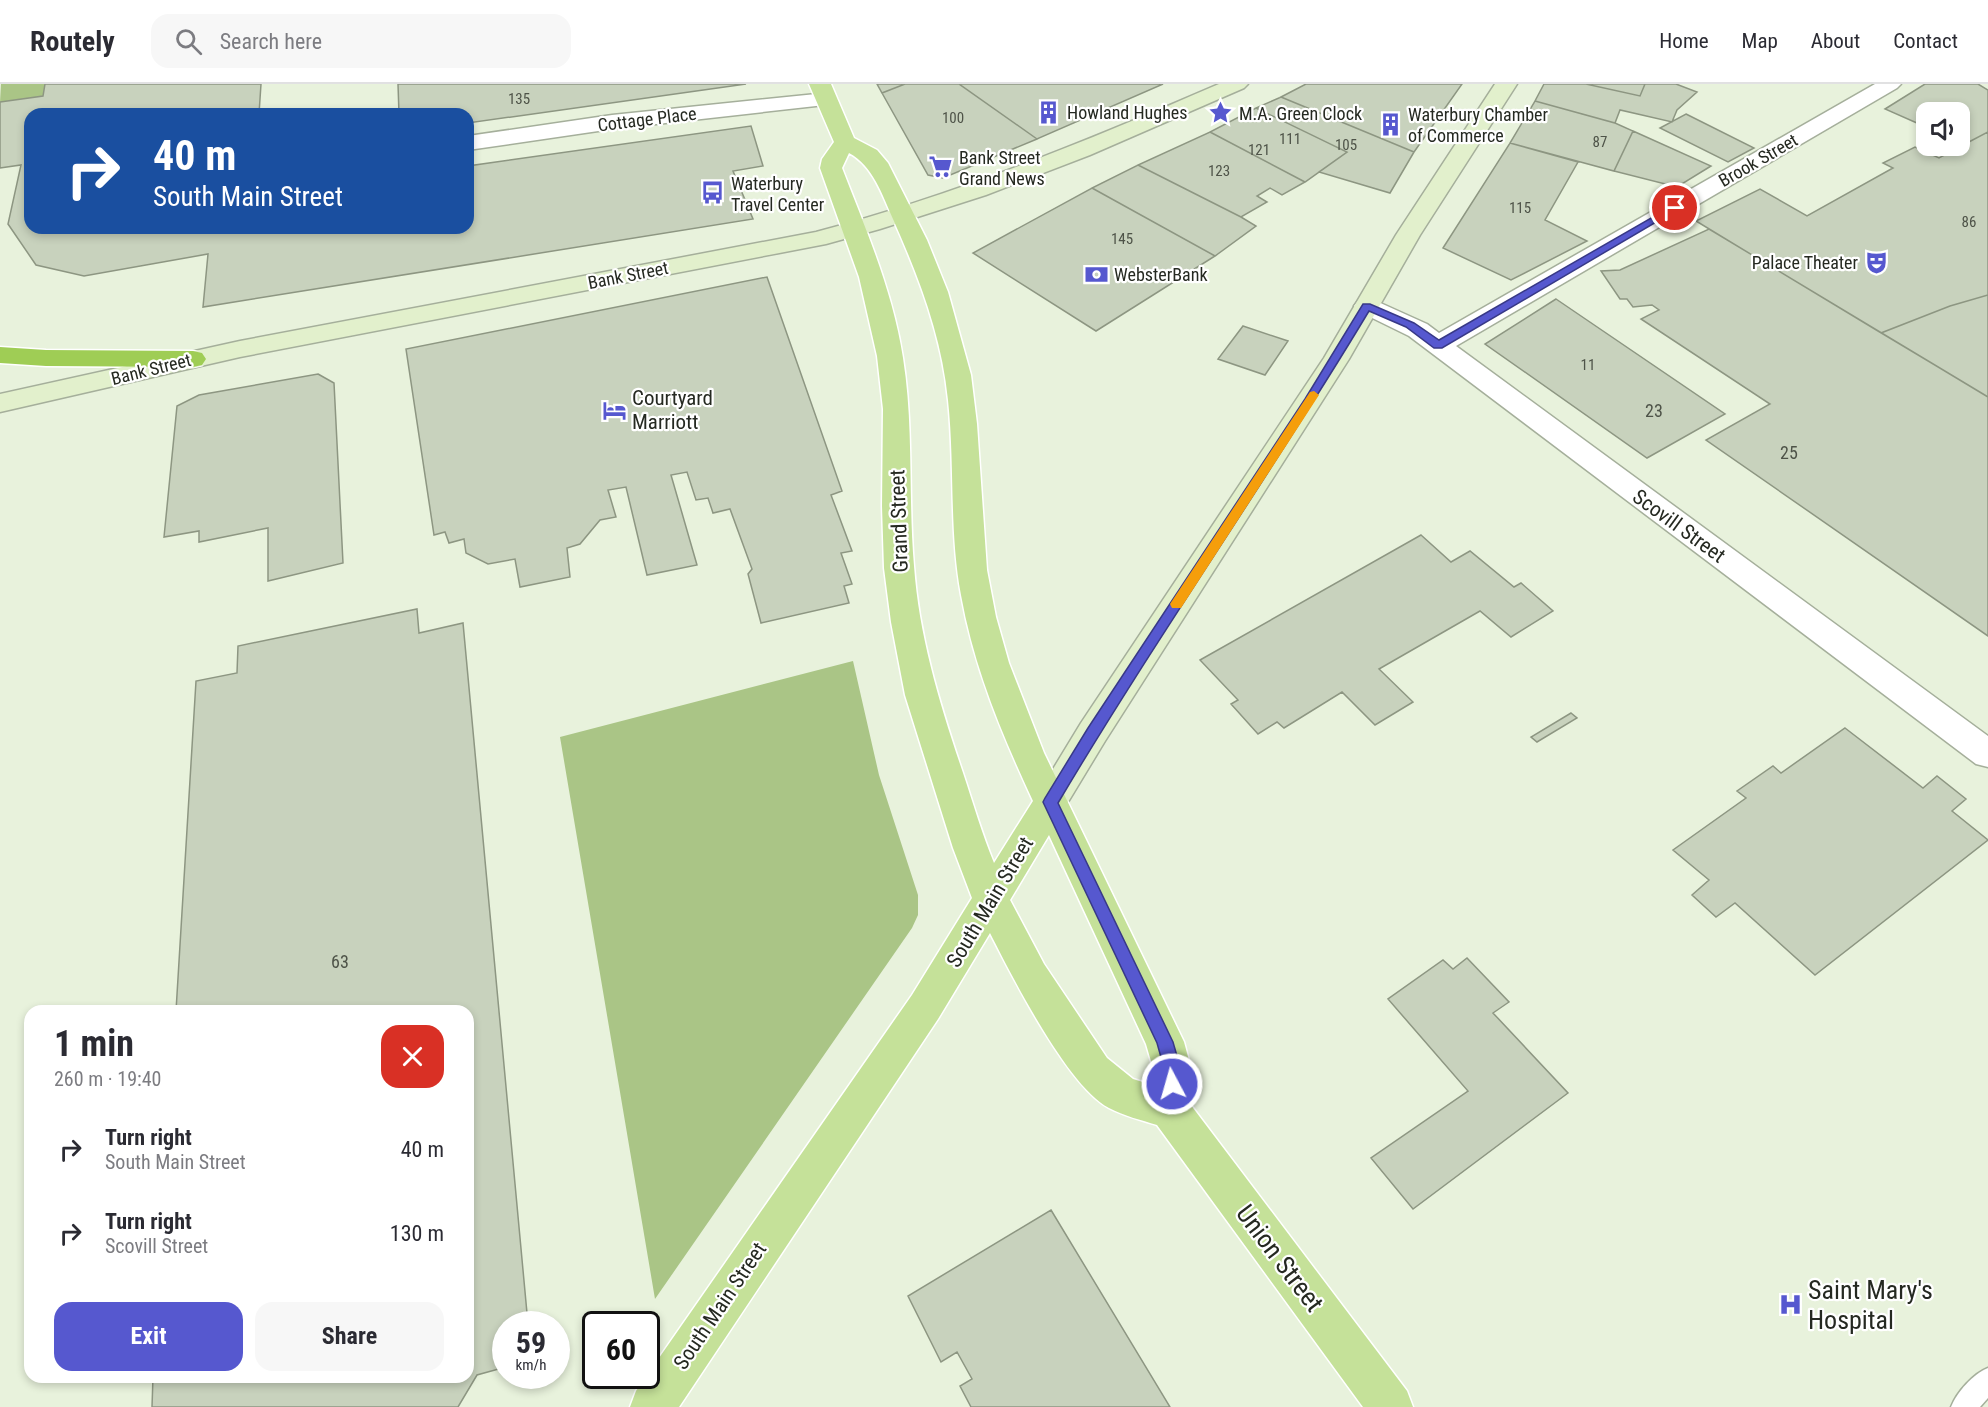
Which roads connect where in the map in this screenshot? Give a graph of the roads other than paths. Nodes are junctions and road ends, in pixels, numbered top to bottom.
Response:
1 (1237, 84) edge
2 (1506, 84) edge
3 (1890, 84) edge
4 (823, 92) edge
5 (474, 142) edge
6 (844, 142) junction
7 (904, 216) junction
8 (854, 230) junction
9 (1366, 306) junction
10 (1438, 345) junction
11 (0, 355) edge
12 (105, 359) junction
13 (193, 359) junction
14 (0, 367) edge
15 (0, 403) edge
16 (1988, 754) edge
17 (1050, 802) junction
18 (991, 900) junction
19 (1170, 1110) junction
20 (1988, 1380) edge
21 (652, 1407) edge
22 (1390, 1407) edge
23 (1963, 1407) edge

1 - 7 main road, Bank Street
2 - 9 main road, South Main Street
3 - 10 street, Brook Street
4 - 5 street, Cottage Place
4 - 6 main road
6 - 7 main road
6 - 8 main road, Grand Street
7 - 8 main road, Bank Street
7 - 17 main road
8 - 13 main road, Bank Street
8 - 18 main road, Grand Street
9 - 10 street, Scovill Street
9 - 17 main road, South Main Street
10 - 16 street, Scovill Street
11 - 12 highway
12 - 13 highway
12 - 14 highway
13 - 15 main road, Bank Street
17 - 18 main road, South Main Street
17 - 19 main road
18 - 19 main road
18 - 21 main road, South Main Street
19 - 22 main road, Union Street
20 - 23 lane

